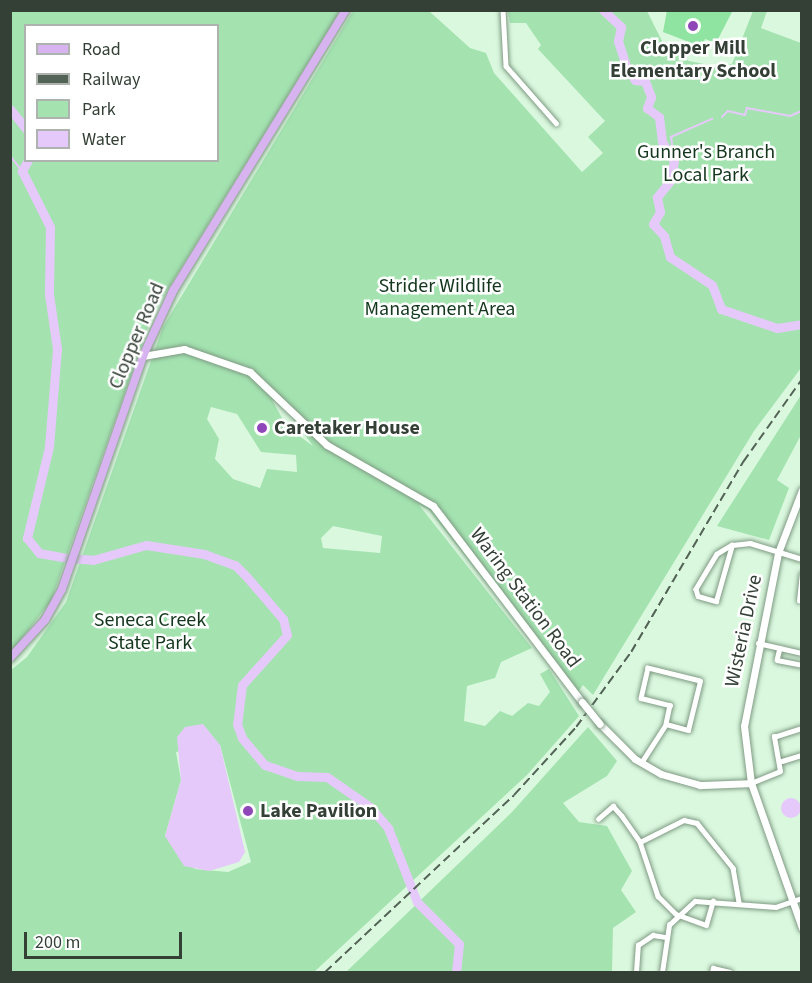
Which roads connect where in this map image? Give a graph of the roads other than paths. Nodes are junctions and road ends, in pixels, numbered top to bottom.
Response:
1 (346, 10) edge
2 (503, 10) edge
3 (556, 123) dead end
4 (143, 356) junction
5 (801, 490) edge
6 (732, 544) junction
7 (778, 553) junction
8 (801, 559) edge
9 (801, 574) edge
10 (799, 601) dead end
11 (758, 643) junction
12 (780, 648) junction
13 (801, 653) edge
14 (10, 658) edge
15 (801, 665) edge
16 (666, 724) junction
17 (801, 728) edge
18 (801, 755) edge
19 (782, 761) junction
20 (641, 763) junction
21 (751, 783) junction
22 (598, 819) dead end
23 (640, 842) junction
24 (801, 898) edge
25 (713, 901) junction
26 (739, 902) junction
27 (792, 902) junction
28 (676, 914) junction
29 (801, 928) edge
30 (666, 937) junction
31 (636, 972) edge
32 (660, 972) edge
33 (712, 972) edge
34 (730, 972) edge

1 - 4 main road, Clopper Road
2 - 3 street
4 - 14 main road, Clopper Road
4 - 20 street, Waring Station Road, bridge
5 - 7 street, Wisteria Drive
6 - 6 street
6 - 7 street
7 - 8 street
7 - 11 street, Wisteria Drive
9 - 10 street
11 - 12 street
11 - 21 street, Wisteria Drive
12 - 13 street
12 - 15 street
16 - 16 street
16 - 20 street
17 - 19 street
18 - 19 street
19 - 21 street
20 - 21 street, Waring Station Road
21 - 27 street
22 - 23 street
23 - 26 street
23 - 28 street
24 - 27 street
25 - 26 street
25 - 28 street
25 - 28 street
26 - 27 street
27 - 29 street
28 - 30 street
30 - 31 street
30 - 32 street
33 - 34 street

